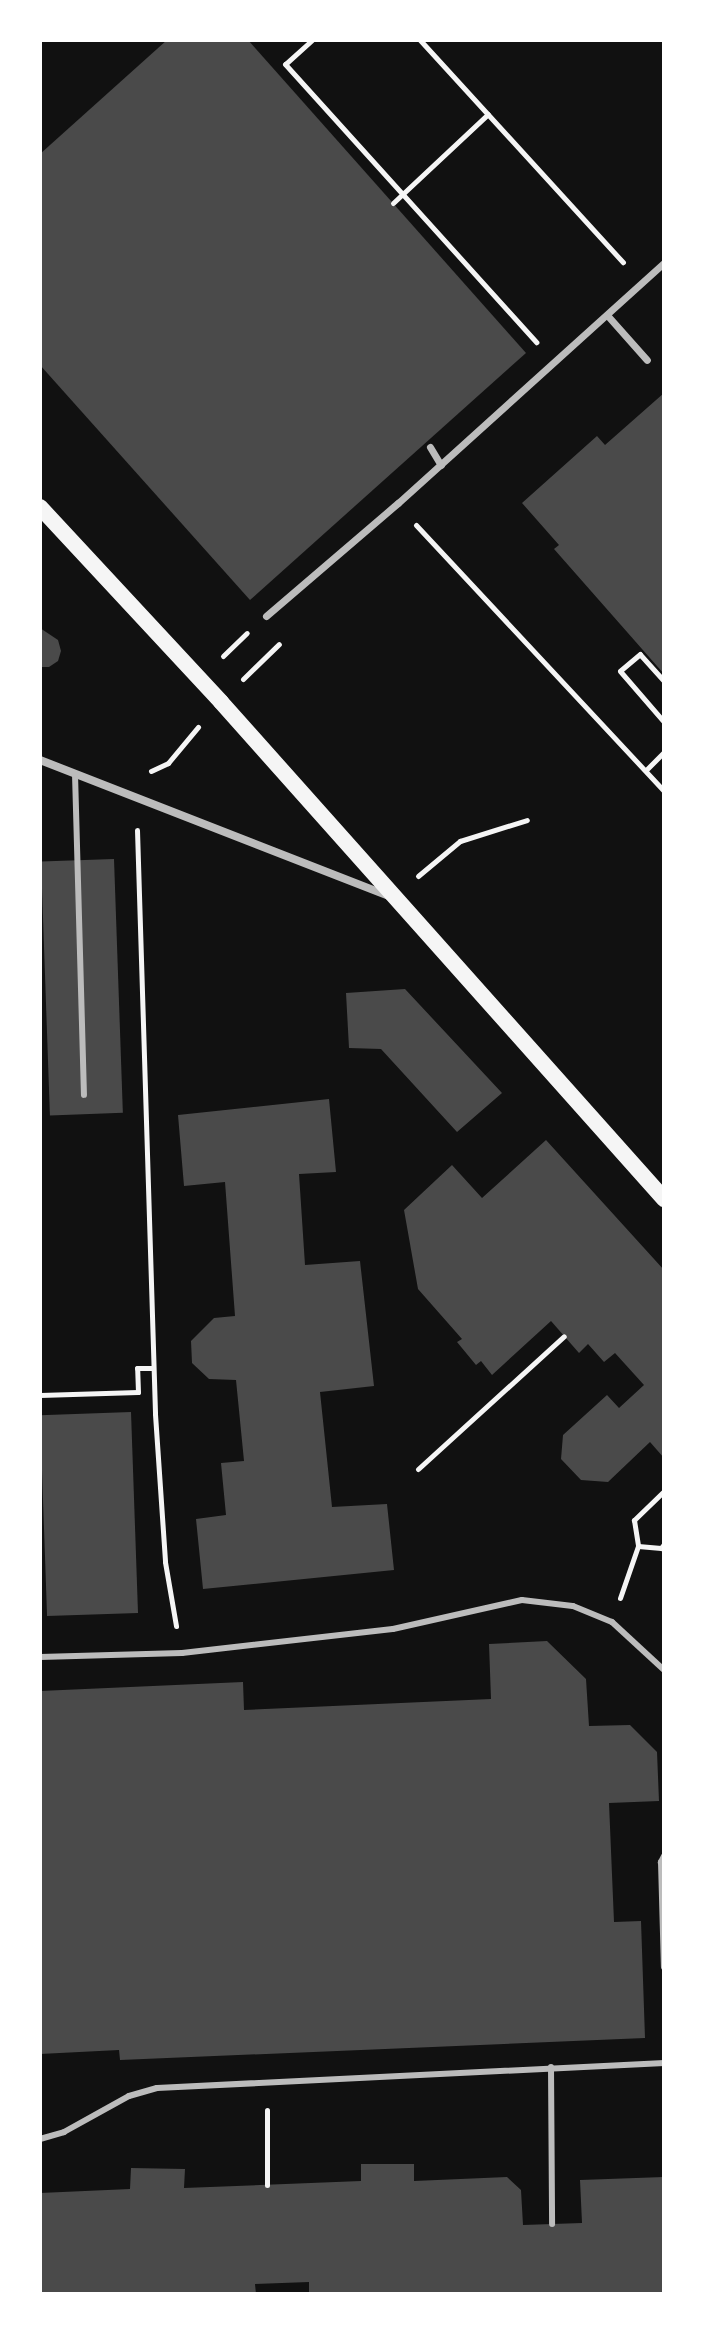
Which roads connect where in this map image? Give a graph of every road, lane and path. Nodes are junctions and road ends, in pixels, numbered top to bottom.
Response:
1 (312, 40) edge
2 (420, 40) edge
3 (488, 114) junction
4 (393, 203) dead end
5 (664, 263) edge
6 (642, 283) junction
7 (607, 315) junction
8 (647, 360) dead end
9 (555, 362) junction
10 (430, 447) dead end
11 (441, 465) junction
12 (40, 507) edge
13 (435, 547) dead end
14 (266, 616) dead end
15 (256, 625) dead end
16 (282, 640) dead end
17 (251, 672) dead end
18 (199, 678) junction
19 (664, 681) edge
20 (664, 722) edge
21 (664, 752) edge
22 (40, 760) edge
23 (646, 770) junction
24 (75, 774) junction
25 (664, 791) edge
26 (135, 797) junction
27 (527, 820) dead end
28 (393, 898) junction
29 (84, 1095) dead end
30 (664, 1199) edge
31 (564, 1336) dead end
32 (153, 1368) junction
33 (40, 1395) edge
34 (418, 1469) dead end
35 (664, 1491) edge
36 (664, 1544) edge
37 (638, 1546) junction
38 (612, 1622) junction
39 (182, 1653) junction
40 (40, 1657) edge
41 (664, 1670) edge
42 (664, 1856) edge
43 (664, 1967) edge
44 (664, 2063) edge
45 (551, 2067) junction
46 (267, 2082) junction
47 (40, 2139) edge
48 (267, 2185) dead end
49 (552, 2224) dead end

1 - 9 path
2 - 3 path
3 - 4 path
3 - 6 path
5 - 6 street
6 - 7 street
7 - 8 street
7 - 9 street
9 - 11 street
10 - 11 street
11 - 14 street
12 - 18 main road
13 - 23 path
15 - 18 path
16 - 17 path
18 - 28 main road
19 - 20 path
21 - 23 path
22 - 24 street
23 - 25 path
24 - 26 street
24 - 29 lane
26 - 28 street
26 - 32 path
27 - 28 path
28 - 30 main road
31 - 34 path
32 - 33 path
32 - 39 path
35 - 37 path
36 - 37 path
37 - 38 path
38 - 39 lane
38 - 41 lane
39 - 40 lane
42 - 43 lane
44 - 45 lane
45 - 46 lane
45 - 49 lane
46 - 47 lane
46 - 48 path

